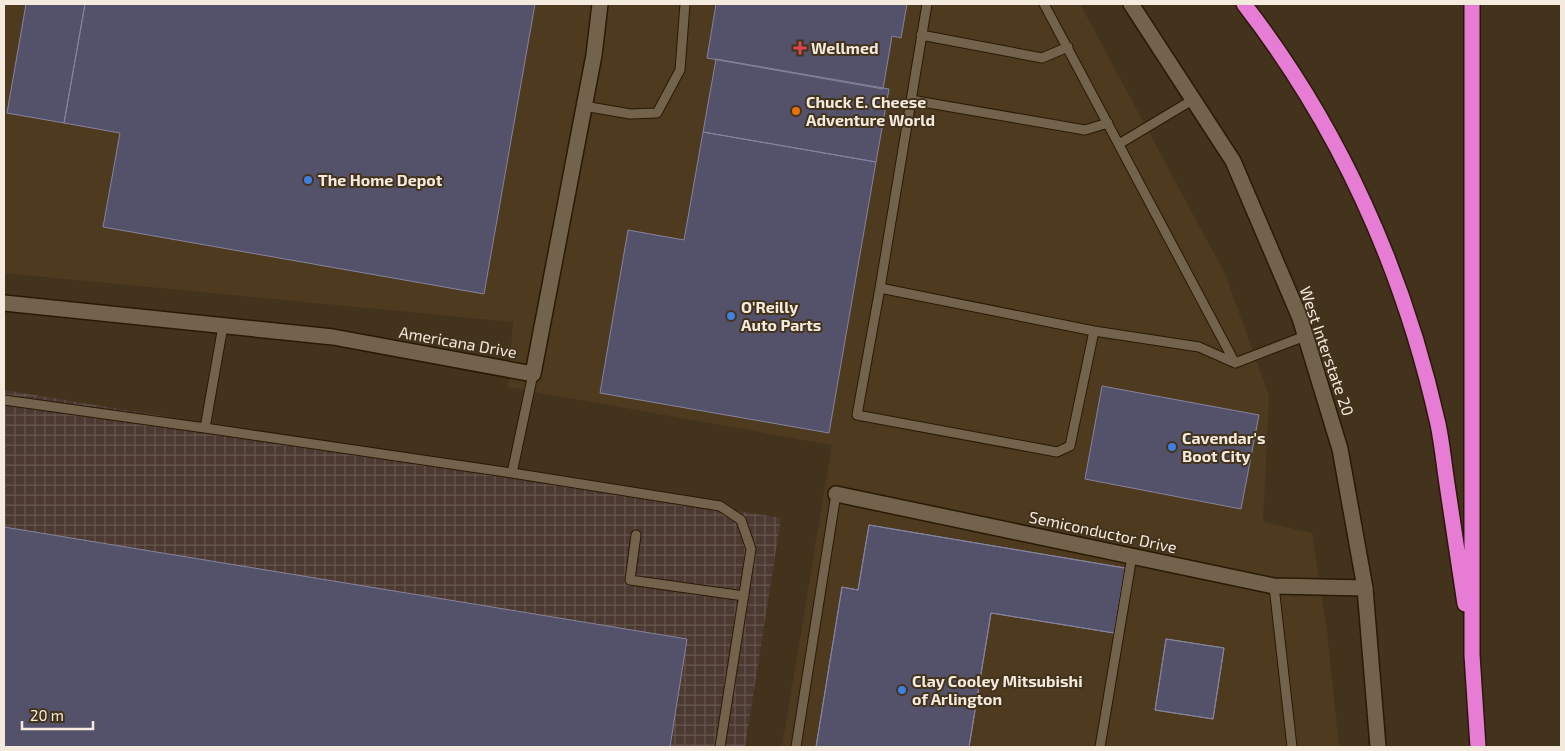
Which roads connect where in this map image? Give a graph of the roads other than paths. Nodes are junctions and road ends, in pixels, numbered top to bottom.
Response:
1 (600, 4) edge
2 (685, 4) edge
3 (927, 4) edge
4 (1044, 4) edge
5 (1131, 4) edge
6 (1244, 4) edge
7 (1472, 4) edge
8 (921, 35) junction
9 (1068, 47) junction
10 (1194, 99) junction
11 (911, 100) junction
12 (584, 106) junction
13 (1108, 123) junction
14 (1119, 144) junction
15 (880, 288) junction
16 (4, 303) edge
17 (223, 326) junction
18 (1094, 330) junction
19 (1305, 336) junction
20 (1235, 363) junction
21 (533, 374) junction
22 (4, 400) edge
23 (205, 428) junction
24 (512, 473) junction
25 (836, 494) joint
26 (636, 536) dead end
27 (1132, 556) junction
28 (1274, 586) junction
29 (1365, 588) junction
30 (744, 596) junction
31 (1472, 655) junction
32 (720, 747) edge
33 (796, 747) edge
34 (1100, 747) edge
35 (1292, 747) edge
36 (1378, 747) edge
37 (1478, 747) edge

1 - 12 street, Americana Drive
2 - 12 lane
3 - 8 lane
4 - 9 lane
5 - 10 street, West Interstate 20
6 - 31 highway
7 - 31 highway
8 - 9 lane
8 - 11 lane
9 - 13 lane
10 - 14 lane
10 - 19 street, West Interstate 20
11 - 13 lane
11 - 15 lane
12 - 21 street, Americana Drive
13 - 14 lane
14 - 20 lane
15 - 18 lane
15 - 18 lane
16 - 17 street, Americana Drive
17 - 21 street, Americana Drive
17 - 23 lane
18 - 20 lane
19 - 20 lane
19 - 29 street, West Interstate 20
21 - 24 lane
22 - 23 lane
23 - 24 lane
24 - 30 lane
25 - 27 street, Semiconductor Drive
25 - 33 lane
26 - 30 lane
27 - 28 street, Semiconductor Drive
27 - 34 lane
28 - 29 street, Semiconductor Drive
28 - 35 lane
29 - 36 street, West Interstate 20
30 - 32 lane
31 - 37 highway

